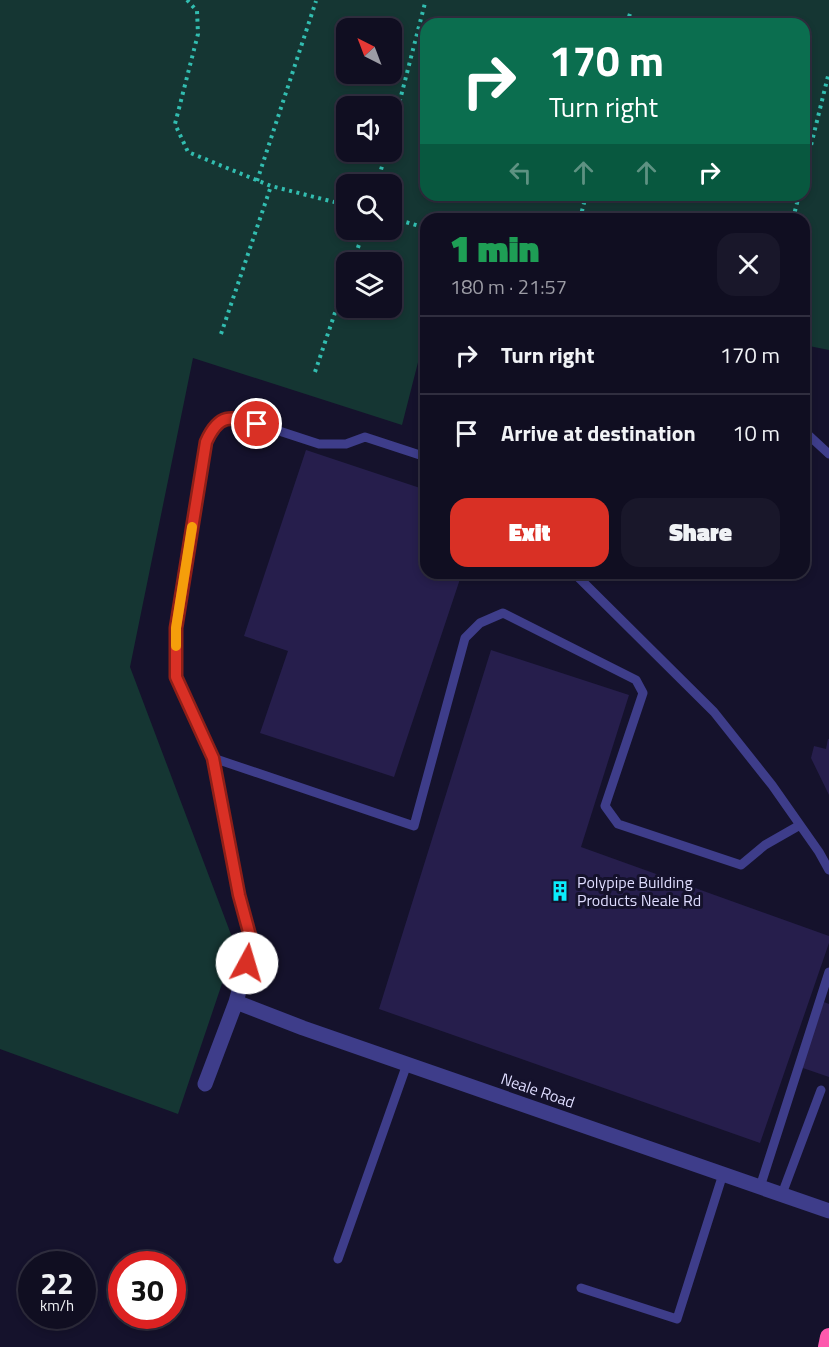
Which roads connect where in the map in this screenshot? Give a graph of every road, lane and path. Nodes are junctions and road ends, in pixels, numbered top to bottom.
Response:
1 (187, 0) edge
2 (316, 1) edge
3 (425, 3) dead end
4 (631, 10) dead end
5 (421, 18) edge
6 (629, 18) edge
7 (420, 22) edge
8 (829, 72) edge
9 (401, 96) edge
10 (810, 150) edge
11 (257, 180) junction
12 (271, 186) junction
13 (336, 202) edge
14 (402, 221) edge
15 (420, 226) edge
16 (336, 310) edge
17 (220, 334) dead end
18 (315, 372) dead end
19 (810, 437) edge
20 (829, 454) edge
21 (420, 455) edge
22 (579, 579) edge
23 (213, 758) junction
24 (800, 825) junction
25 (829, 870) edge
26 (252, 943) joint
27 (829, 972) edge
28 (236, 1002) junction
29 (407, 1064) junction
30 (205, 1084) dead end
31 (821, 1090) dead end
32 (723, 1174) junction
33 (760, 1187) junction
34 (782, 1194) junction
35 (829, 1211) edge
36 (338, 1259) dead end
37 (581, 1288) dead end
38 (829, 1337) edge
39 (826, 1347) edge

1 - 11 path
2 - 11 path
3 - 5 path
4 - 6 path
7 - 9 path
8 - 10 path
11 - 12 path
12 - 13 path
12 - 17 path
14 - 15 path
16 - 18 path
19 - 20 lane
21 - 23 lane
22 - 24 lane
23 - 24 lane
23 - 26 lane
24 - 25 lane
26 - 28 street
27 - 33 lane
28 - 29 street, Neale Road
28 - 30 street
29 - 32 street, Neale Road
29 - 36 lane
31 - 34 lane
32 - 33 street, Neale Road
32 - 37 lane
33 - 34 street, Neale Road
34 - 35 street, Neale Road
38 - 39 highway

